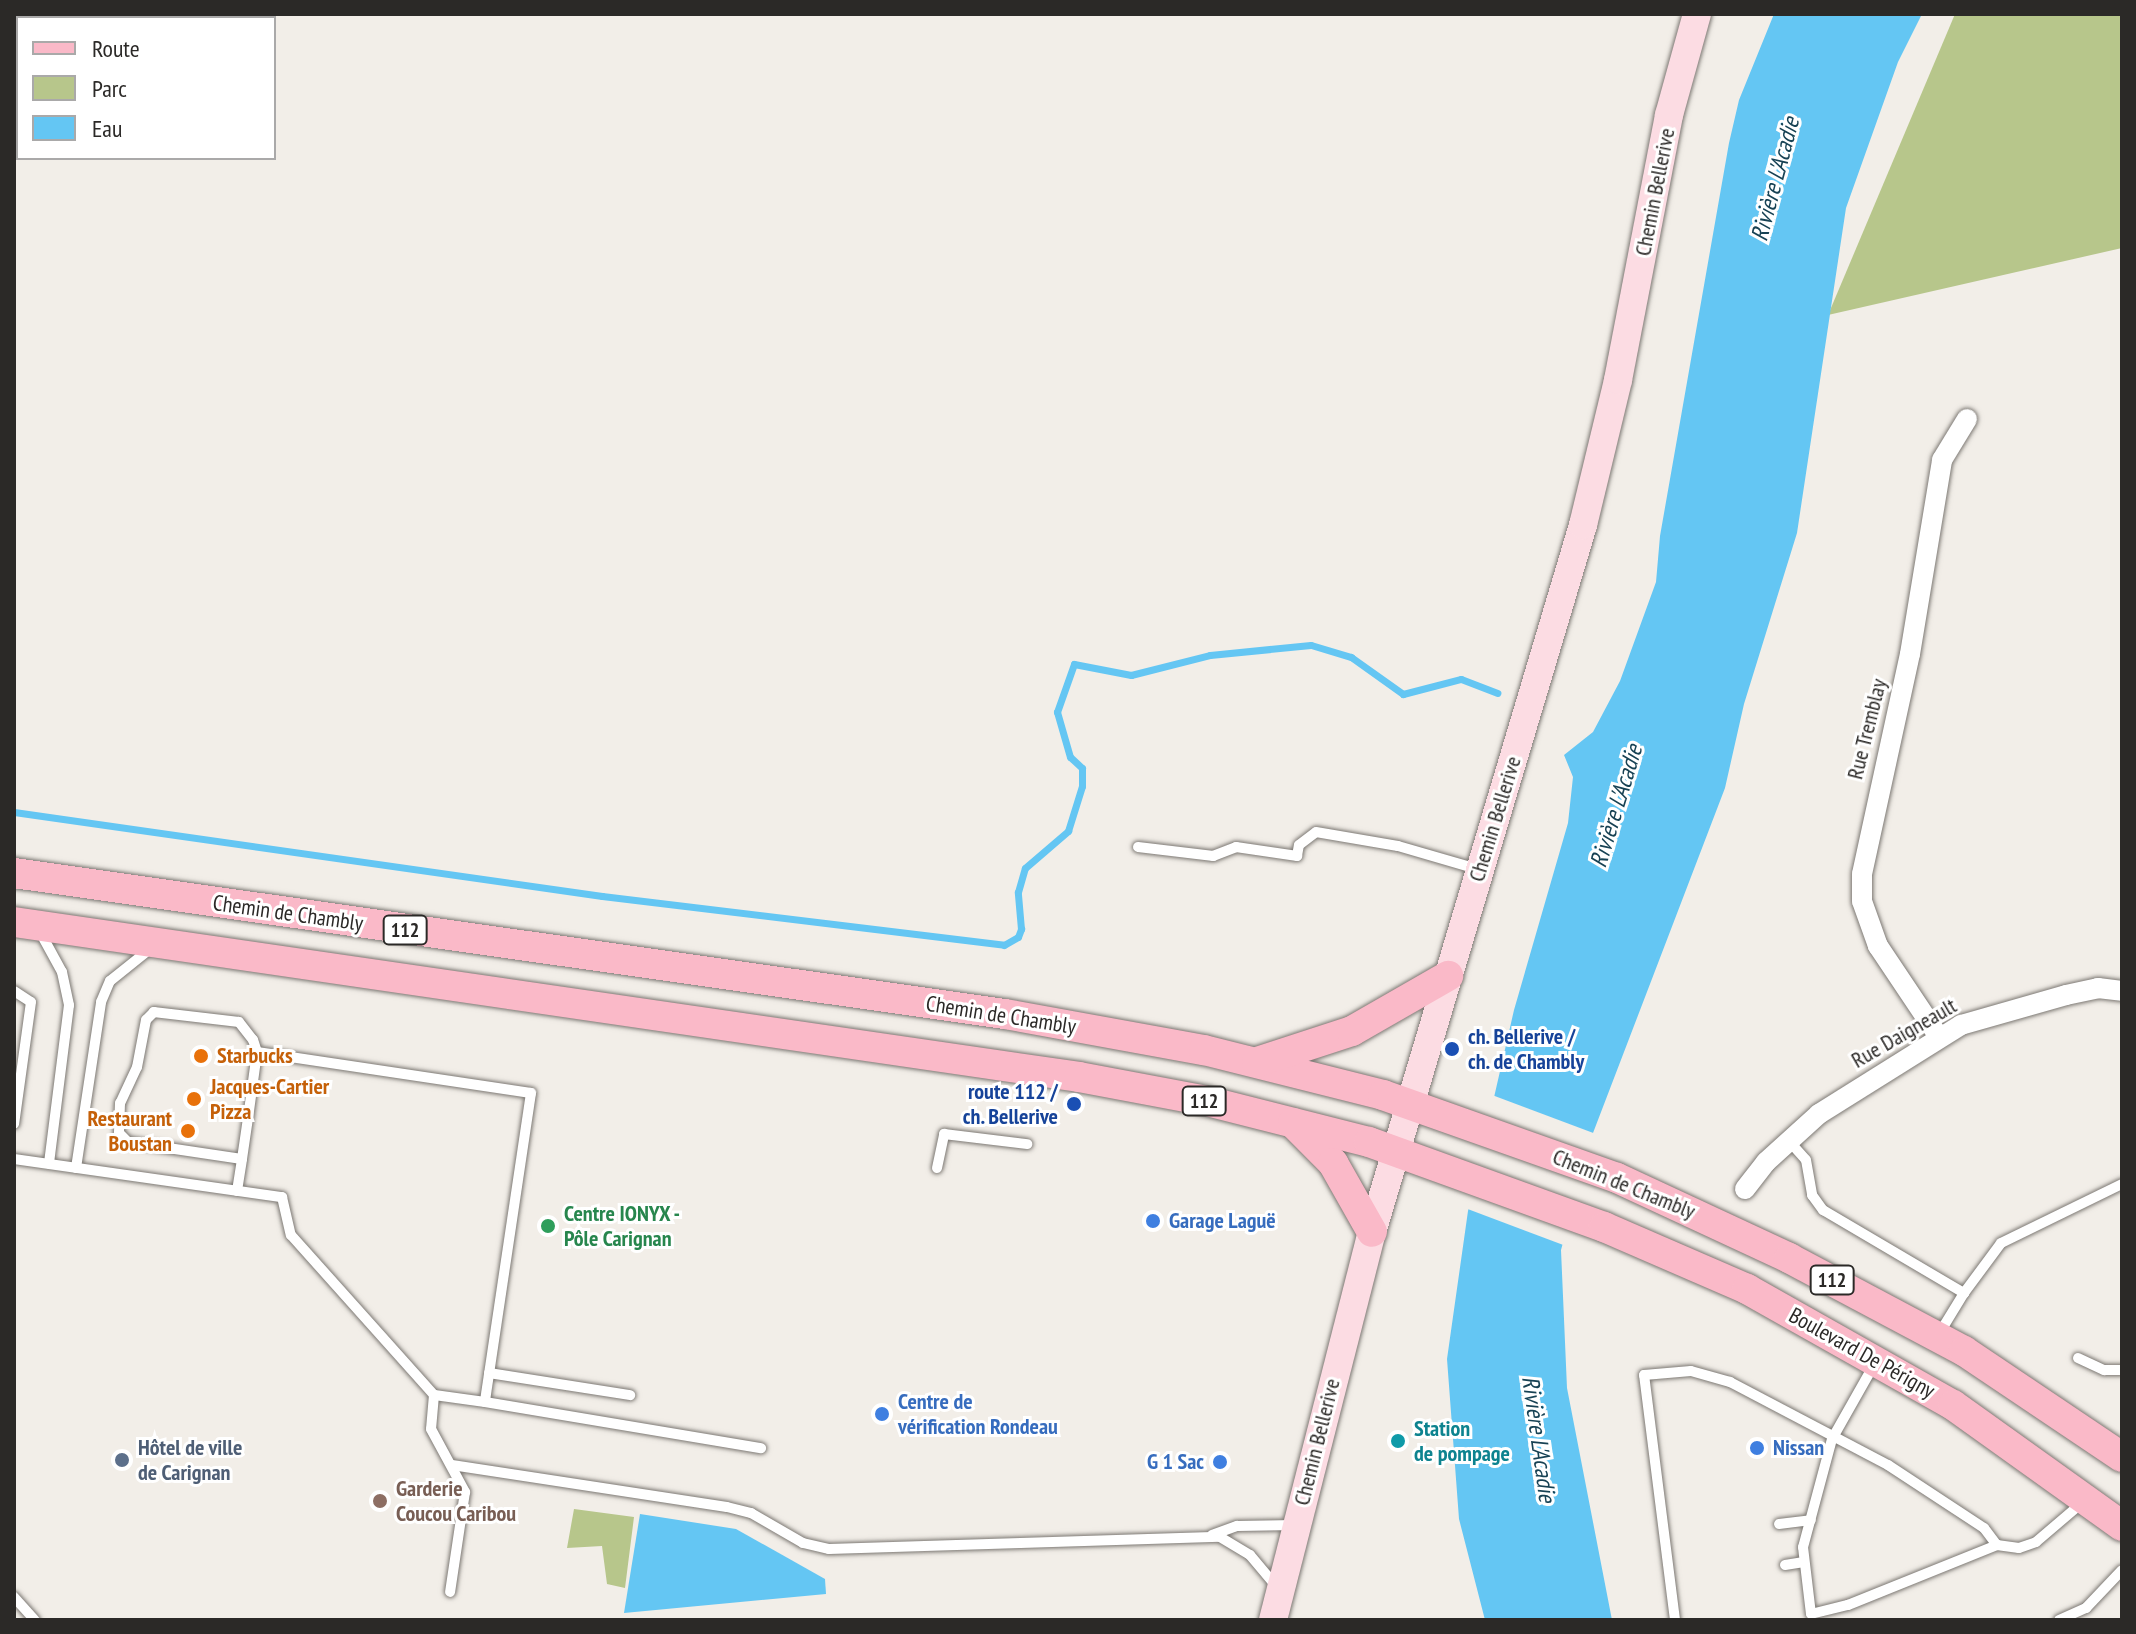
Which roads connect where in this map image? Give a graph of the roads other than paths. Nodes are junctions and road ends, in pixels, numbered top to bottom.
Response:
1 (1697, 14) edge
2 (1967, 419) dead end
3 (1138, 847) dead end
4 (1479, 870) junction
5 (14, 873) edge
6 (25, 923) edge
7 (160, 942) junction
8 (1448, 976) junction
9 (14, 991) edge
10 (2122, 991) edge
11 (1939, 1037) junction
12 (257, 1052) junction
13 (1257, 1062) junction
14 (1410, 1104) junction
15 (1291, 1121) junction
16 (14, 1124) edge
17 (1788, 1140) junction
18 (1027, 1144) dead end
19 (1396, 1150) junction
20 (14, 1159) edge
21 (242, 1159) junction
22 (49, 1164) junction
23 (76, 1168) junction
24 (937, 1168) dead end
25 (2122, 1184) edge
26 (1745, 1189) dead end
27 (237, 1191) junction
28 (1372, 1232) junction
29 (1964, 1293) junction
30 (1938, 1336) junction
31 (2078, 1358) dead end
32 (1877, 1359) junction
33 (2122, 1370) edge
34 (489, 1373) junction
35 (434, 1395) junction
36 (630, 1395) dead end
37 (485, 1402) junction
38 (1832, 1439) junction
39 (761, 1448) dead end
40 (2122, 1457) edge
41 (452, 1465) junction
42 (2087, 1498) junction
43 (1811, 1520) junction
44 (2121, 1523) edge
45 (1779, 1524) dead end
46 (1297, 1525) junction
47 (1210, 1536) junction
48 (1997, 1545) junction
49 (1804, 1562) junction
50 (1785, 1565) dead end
51 (2122, 1570) edge
52 (1280, 1591) junction
53 (450, 1592) dead end
54 (14, 1597) edge
55 (1812, 1617) edge
56 (35, 1620) edge
57 (1273, 1620) edge
58 (1675, 1620) edge
59 (2059, 1620) edge

1 - 4 main road, Chemin Bellerive
2 - 11 street, Rue Tremblay
3 - 4 lane
4 - 8 main road, Chemin Bellerive
5 - 13 main road, Chemin de Chambly / 112
6 - 7 main road, 112
6 - 22 lane
7 - 15 main road, 112
7 - 23 lane
8 - 13 main road
8 - 14 main road, Chemin Bellerive
9 - 16 lane
10 - 11 street, Rue Daigneault
11 - 17 street, Rue Daigneault
12 - 21 lane
12 - 21 lane
12 - 34 lane
13 - 14 main road, Chemin de Chambly / 112
14 - 19 main road, Chemin Bellerive
14 - 30 main road, Chemin de Chambly / 112
15 - 19 main road, 112
15 - 28 main road
17 - 26 street, Rue Daigneault
17 - 29 lane
18 - 24 lane
19 - 28 main road, Chemin Bellerive
19 - 32 main road, Boulevard De Périgny / 112
20 - 22 lane
21 - 27 lane
22 - 23 lane
23 - 27 lane
25 - 29 lane
27 - 35 lane
28 - 46 main road, Chemin Bellerive
29 - 30 lane
30 - 40 main road, 112
31 - 33 lane
32 - 38 lane
32 - 42 main road, Boulevard De Périgny / 112
34 - 36 lane
34 - 37 lane
35 - 37 lane
35 - 41 lane
37 - 39 lane
38 - 43 lane
38 - 48 lane
38 - 58 lane
41 - 47 lane
41 - 53 lane
42 - 44 main road, Boulevard De Périgny / 112
42 - 48 lane
43 - 45 lane
43 - 49 lane
46 - 47 lane
46 - 52 main road, Chemin Bellerive
47 - 52 lane
48 - 55 lane
49 - 50 lane
49 - 55 lane
51 - 59 lane
52 - 57 main road, Chemin Bellerive
54 - 56 lane

